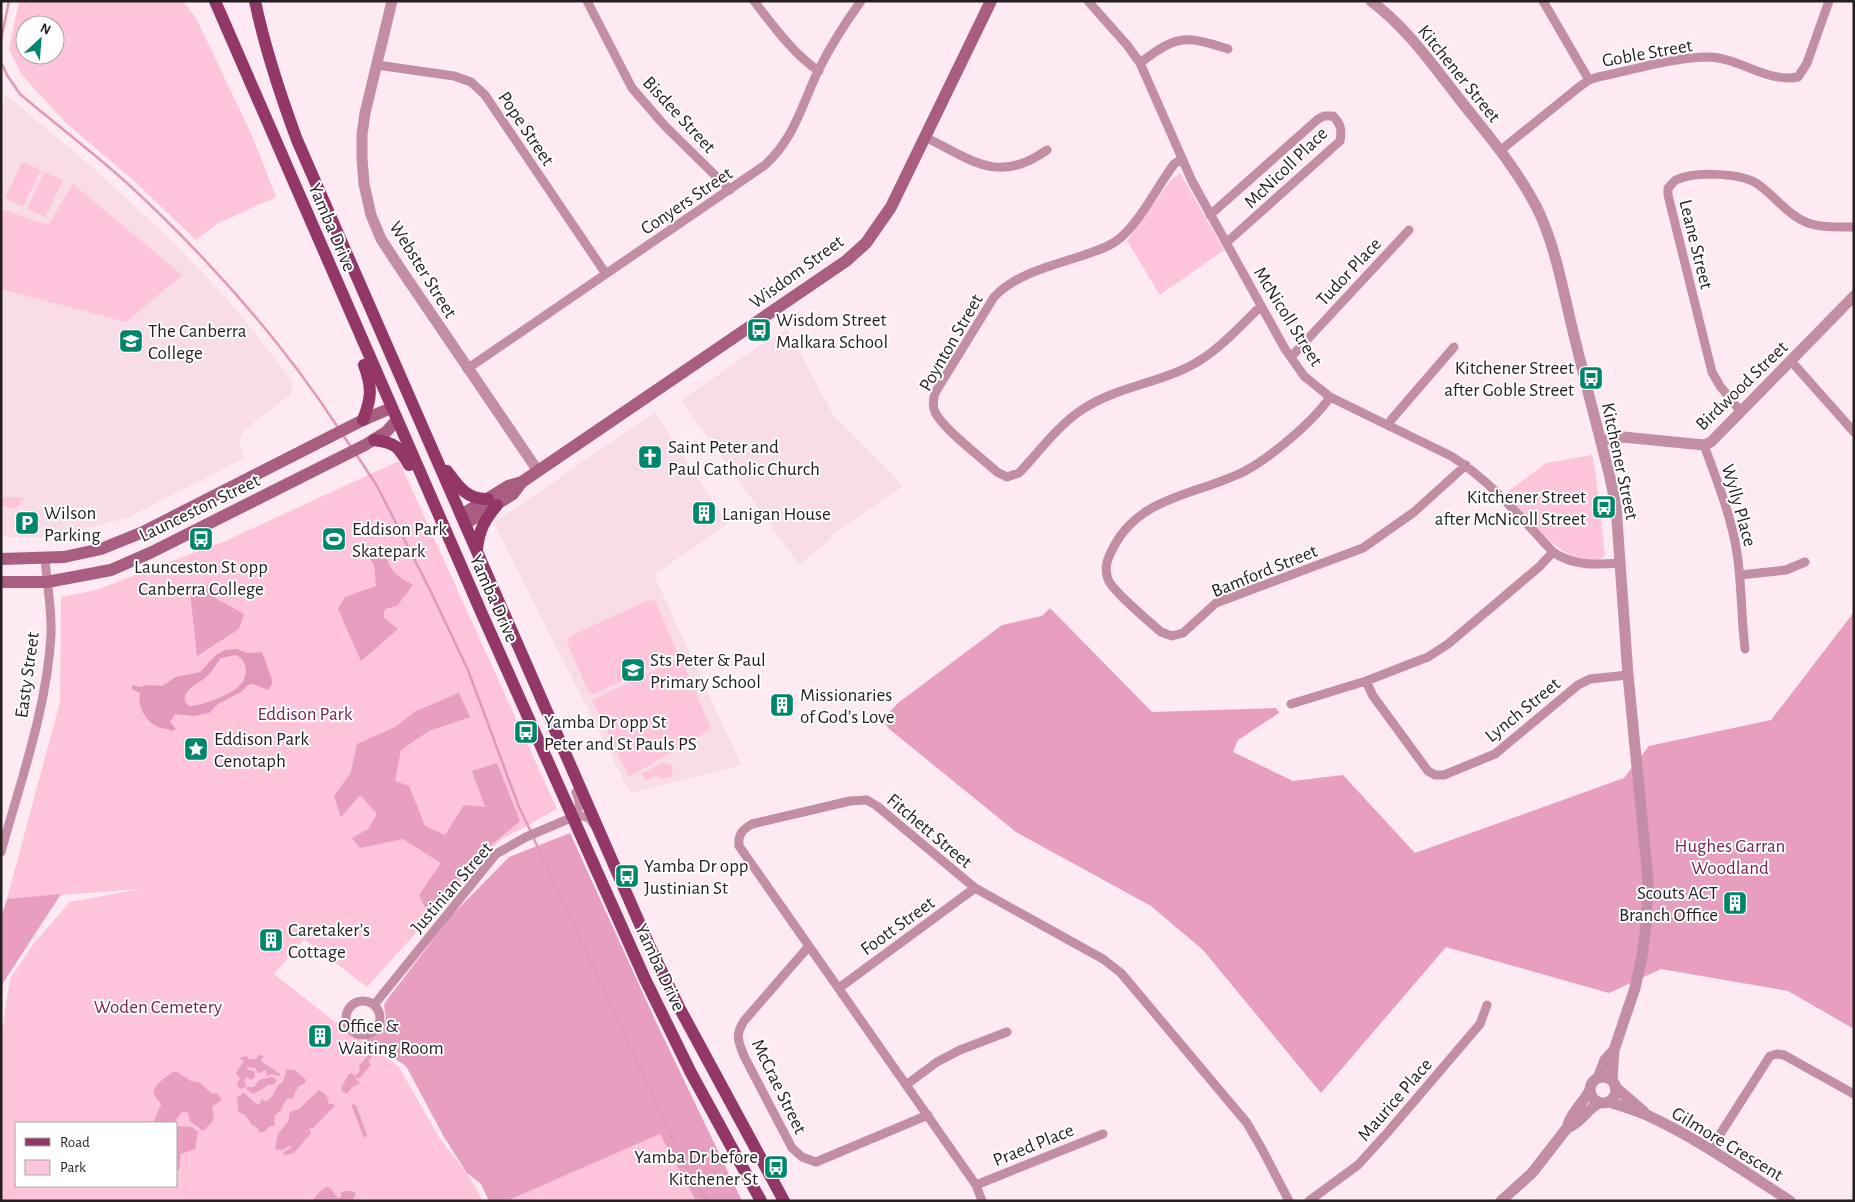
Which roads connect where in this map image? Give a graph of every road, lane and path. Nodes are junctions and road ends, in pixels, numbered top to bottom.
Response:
1 (215, 1) edge
2 (255, 1) edge
3 (392, 1) edge
4 (587, 1) edge
5 (754, 1) edge
6 (861, 1) edge
7 (991, 1) edge
8 (1088, 1) edge
9 (1371, 1) edge
10 (1543, 1) edge
11 (1829, 1) edge
12 (1228, 49) dead end
13 (1140, 64) junction
14 (377, 65) junction
15 (819, 70) junction
16 (1589, 80) junction
17 (925, 137) junction
18 (1047, 150) dead end
19 (1501, 150) junction
20 (1182, 159) junction
21 (730, 190) junction
22 (1210, 215) junction
23 (1854, 227) edge
24 (1409, 230) dead end
25 (1226, 243) junction
26 (606, 274) junction
27 (1854, 296) edge
28 (1261, 306) junction
29 (352, 318) junction
30 (1454, 347) dead end
31 (1291, 356) junction
32 (1791, 361) junction
33 (467, 369) junction
34 (1330, 397) junction
35 (412, 404) junction
36 (391, 408) junction
37 (1741, 412) junction
38 (397, 420) junction
39 (357, 423) junction
40 (1388, 426) junction
41 (1854, 432) edge
42 (1601, 441) junction
43 (369, 443) junction
44 (1704, 445) junction
45 (434, 456) junction
46 (1466, 465) junction
47 (538, 471) junction
48 (429, 493) junction
49 (492, 502) junction
50 (463, 520) junction
51 (444, 527) junction
52 (476, 550) junction
53 (1553, 552) junction
54 (1, 559) edge
55 (45, 559) junction
56 (1805, 562) dead end
57 (1619, 563) junction
58 (1740, 575) junction
59 (1, 582) edge
60 (46, 582) junction
61 (1745, 649) dead end
62 (1628, 675) junction
63 (1366, 681) junction
64 (1291, 704) dead end
65 (573, 772) junction
66 (573, 817) junction
67 (601, 834) junction
68 (1, 852) edge
69 (975, 888) junction
70 (809, 946) junction
71 (839, 988) junction
72 (1487, 1004) dead end
73 (374, 1005) dead end
74 (1007, 1032) dead end
75 (1614, 1050) junction
76 (1598, 1078) junction
77 (1614, 1083) junction
78 (906, 1085) junction
79 (1590, 1090) junction
80 (1854, 1094) edge
81 (1604, 1102) junction
82 (928, 1116) junction
83 (1648, 1116) junction
84 (1567, 1128) junction
85 (1103, 1134) dead end
86 (1710, 1150) junction
87 (976, 1185) junction
88 (761, 1201) edge
89 (784, 1201) edge
90 (982, 1201) edge
91 (1289, 1201) edge
92 (1309, 1201) edge
93 (1501, 1201) edge
94 (1790, 1201) edge

1 - 29 main road, Yamba Drive
2 - 35 main road, Yamba Drive
3 - 14 street, Webster Street
4 - 21 street, Bisdee Street
5 - 15 street
6 - 15 street, Conyers Street
7 - 17 main road, Wisdom Street
8 - 13 street, McNicoll Street
9 - 19 street, Kitchener Street
10 - 16 street
11 - 16 street, Goble Street
12 - 13 street
13 - 20 street, McNicoll Street
14 - 26 street, Pope Street
14 - 33 street, Webster Street
15 - 21 street, Conyers Street
16 - 19 street, Goble Street
17 - 18 street
17 - 47 main road, Wisdom Street
19 - 42 street, Kitchener Street
20 - 22 street, McNicoll Street
20 - 28 street, Poynton Street
21 - 26 street, Conyers Street
22 - 25 street, McNicoll Street
22 - 25 street, McNicoll Place
23 - 37 street, Leane Street
24 - 31 street, Tudor Place
25 - 28 street, McNicoll Street
26 - 33 street, Conyers Street
27 - 32 street, Birdwood Street
28 - 31 street, McNicoll Street
29 - 36 main road, Yamba Drive
29 - 39 main road
30 - 40 street
31 - 34 street, McNicoll Street
32 - 37 street, Birdwood Street
32 - 41 street
33 - 47 street, Webster Street
34 - 40 street, McNicoll Street
34 - 46 street, Bamford Street
35 - 36 main road
35 - 38 main road
35 - 45 main road, Yamba Drive
36 - 38 main road, Yamba Drive
36 - 39 main road, Launceston Street
37 - 44 street, Birdwood Street
38 - 43 main road, Launceston Street
38 - 48 main road, Yamba Drive
39 - 55 main road, Launceston Street
40 - 46 street, McNicoll Street
42 - 44 street, Birdwood Street
42 - 57 street, Kitchener Street
43 - 48 main road
43 - 60 main road, Launceston Street
44 - 58 street, Wylly Place
45 - 49 main road
45 - 50 main road, Yamba Drive
46 - 53 street, McNicoll Street
47 - 49 main road, Wisdom Street
48 - 51 main road, Yamba Drive
49 - 50 main road, Wisdom Street
49 - 52 main road
50 - 51 main road
50 - 52 main road, Yamba Drive
51 - 66 main road, Yamba Drive
52 - 65 main road, Yamba Drive
53 - 57 street, McNicoll Street
53 - 63 street
54 - 55 main road, Launceston Street
55 - 60 street, Easty Street
56 - 58 street, Wylly Place
57 - 62 street, Kitchener Street
58 - 61 street, Wylly Place
59 - 60 main road, Launceston Street
60 - 68 street, Easty Street
62 - 63 street, Lynch Street
62 - 75 street, Kitchener Street
63 - 64 street
65 - 66 street
65 - 67 main road, Yamba Drive
66 - 67 street
66 - 73 street, Justinian Street
66 - 88 main road, Yamba Drive
67 - 89 main road, Yamba Drive
69 - 70 street, Fitchett Street
69 - 71 street, Foott Street
69 - 91 street, Fitchett Street
70 - 71 street, Fitchett Street
70 - 82 street, McCrae Street
71 - 78 street, Fitchett Street
72 - 92 street, Maurice Place
74 - 78 street
75 - 76 street, Kitchener Street
75 - 77 street, Kitchener Street
76 - 77 street
76 - 79 street
77 - 81 street
77 - 83 street, Gilmore Crescent
78 - 82 street, Fitchett Street
79 - 81 street
79 - 84 street
80 - 86 street
81 - 83 street, Gilmore Crescent
81 - 84 street
82 - 87 street, Fitchett Street
83 - 86 street, Gilmore Crescent
84 - 93 street
85 - 87 street, Praed Place
86 - 94 street, Gilmore Crescent
87 - 90 street, Fitchett Street

